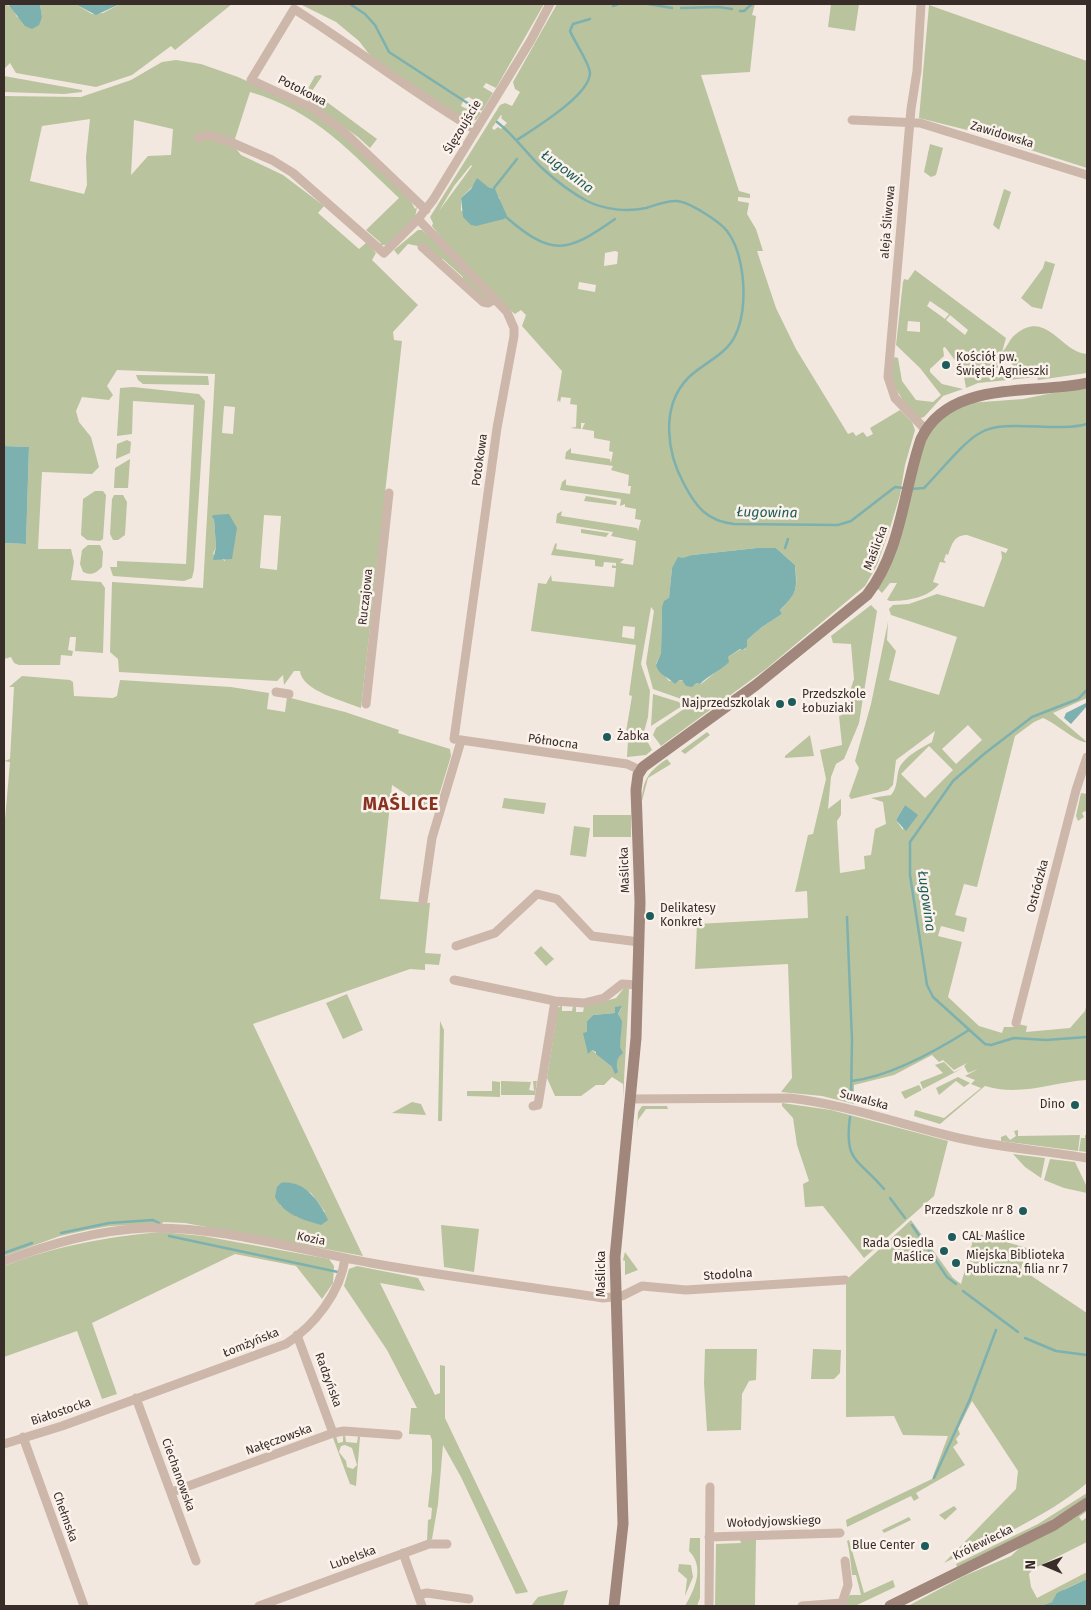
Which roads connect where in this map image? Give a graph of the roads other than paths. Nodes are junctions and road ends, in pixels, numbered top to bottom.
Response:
1 (550, 4) edge
2 (921, 4) edge
3 (852, 120) dead end
4 (910, 123) junction
5 (476, 130) junction
6 (198, 138) dead end
7 (1087, 175) edge
8 (426, 210) junction
9 (418, 219) junction
10 (422, 247) dead end
11 (495, 299) junction
12 (1087, 383) edge
13 (925, 429) junction
14 (390, 492) dead end
15 (276, 692) dead end
16 (289, 694) dead end
17 (366, 704) dead end
18 (458, 740) junction
19 (1087, 757) edge
20 (640, 770) junction
21 (423, 901) dead end
22 (639, 942) junction
23 (456, 946) dead end
24 (454, 980) dead end
25 (638, 985) junction
26 (555, 1001) junction
27 (1016, 1022) dead end
28 (631, 1100) junction
29 (534, 1106) dead end
30 (1087, 1158) edge
31 (346, 1258) junction
32 (4, 1261) edge
33 (845, 1280) dead end
34 (616, 1297) junction
35 (297, 1336) junction
36 (136, 1398) junction
37 (125, 1402) joint
38 (334, 1433) junction
39 (398, 1435) dead end
40 (23, 1437) junction
41 (4, 1444) edge
42 (710, 1487) dead end
43 (172, 1492) junction
44 (1087, 1503) edge
45 (840, 1532) dead end
46 (709, 1537) junction
47 (447, 1544) dead end
48 (403, 1553) junction
49 (196, 1561) dead end
50 (845, 1561) dead end
51 (418, 1595) junction
52 (469, 1599) dead end
53 (84, 1606) edge
54 (259, 1606) edge
55 (422, 1606) edge
56 (614, 1606) edge
57 (709, 1606) edge
58 (802, 1606) edge
59 (890, 1606) edge

1 - 5 street, Ślęzoujście
2 - 4 street, aleja Śliwowa
3 - 4 street, Zawidowska
4 - 7 street, Zawidowska
4 - 13 street, aleja Śliwowa
5 - 8 street, Ślęzoujście
5 - 8 street, Potokowa
6 - 9 street, Ślęzoujście
8 - 9 street, Ślęzoujście
9 - 11 street, Potokowa
10 - 11 street
11 - 18 street, Potokowa
12 - 13 street, Maślicka
13 - 20 street, Maślicka
14 - 17 street, Ruczajowa
15 - 16 street
18 - 20 street, Północna
18 - 21 street
19 - 27 street, Ostródzka
20 - 22 street, Maślicka
22 - 23 street
22 - 25 street, Maślicka
24 - 26 street
25 - 26 street
25 - 28 street, Maślicka
26 - 29 street
28 - 30 street, Suwalska
28 - 34 street, Maślicka
31 - 32 street, Kozia
31 - 34 street, Kozia
31 - 35 street, Łomżyńska
33 - 34 street, Stodolna
34 - 56 street, Maślicka
35 - 36 street, Łomżyńska
35 - 38 street, Radzyńska
36 - 37 street, Łomżyńska
36 - 43 street, Ciechanowska
37 - 40 street, Białostocka
38 - 39 street, Nałęczowska
38 - 43 street, Nałęczowska
40 - 41 street, Białostocka
40 - 53 street, Chełmska
42 - 46 street
43 - 49 street, Ciechanowska
44 - 59 street, Królewiecka
45 - 46 street, Wołodyjowskiego
46 - 57 street
47 - 48 street, Lubelska
48 - 51 street
48 - 54 street, Lubelska
50 - 58 street
51 - 52 street
51 - 55 street

